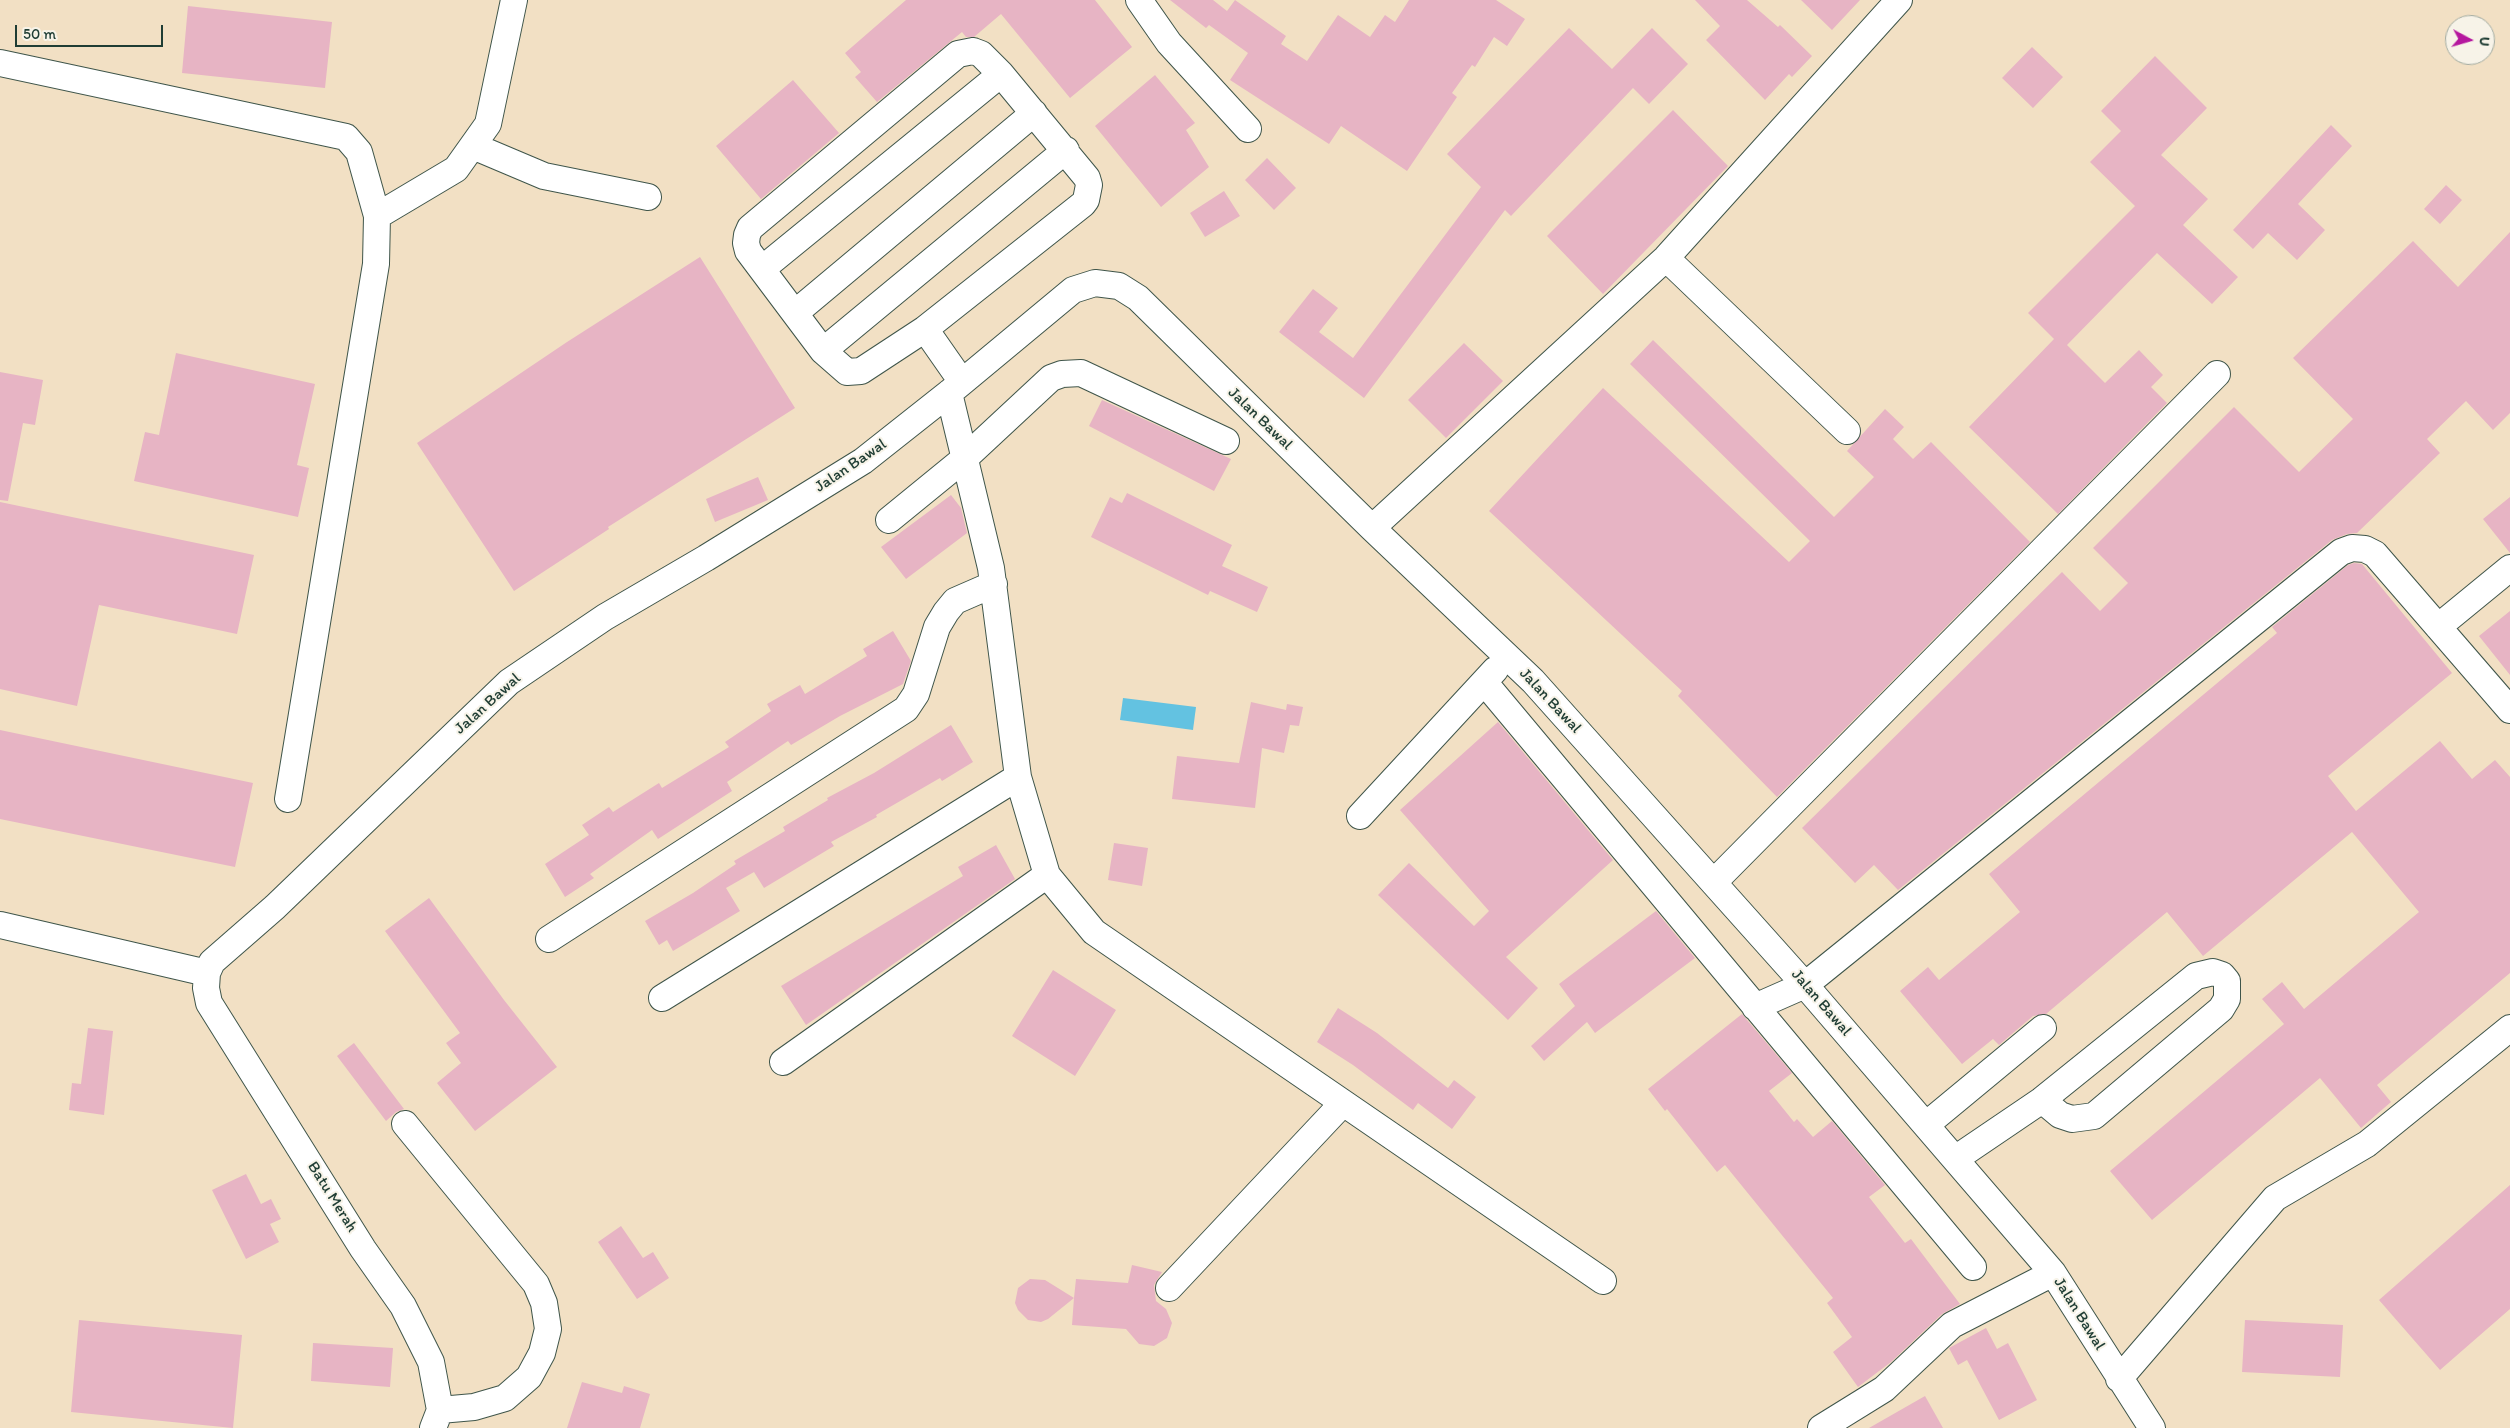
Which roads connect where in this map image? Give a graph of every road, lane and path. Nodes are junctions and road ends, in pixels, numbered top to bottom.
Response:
1 (514, 0) edge
2 (1139, 0) edge
3 (1899, 0) edge
4 (0, 63) edge
5 (1001, 74) junction
6 (1034, 113) junction
7 (1248, 129) dead end
8 (473, 146) junction
9 (1066, 150) junction
10 (648, 197) dead end
11 (376, 216) junction
12 (1666, 258) junction
13 (762, 268) junction
14 (796, 313) junction
15 (925, 328) junction
16 (823, 350) junction
17 (2216, 374) dead end
18 (956, 388) junction
19 (1847, 431) dead end
20 (1226, 441) dead end
21 (965, 458) junction
22 (889, 520) dead end
23 (1372, 528) junction
24 (2510, 568) edge
25 (994, 584) junction
26 (2438, 627) junction
27 (1506, 655) junction
28 (1485, 683) junction
29 (2510, 710) edge
30 (1018, 777) junction
31 (288, 800) dead end
32 (1360, 816) dead end
33 (1047, 875) junction
34 (1714, 882) junction
35 (0, 925) edge
36 (549, 939) dead end
37 (207, 973) junction
38 (1805, 985) junction
39 (662, 998) dead end
40 (1755, 1007) junction
41 (2043, 1028) dead end
42 (2510, 1028) edge
43 (783, 1062) dead end
44 (2042, 1100) junction
45 (1343, 1103) junction
46 (405, 1124) dead end
47 (1927, 1124) junction
48 (1955, 1159) junction
49 (1973, 1267) dead end
50 (2053, 1273) junction
51 (1603, 1281) dead end
52 (1169, 1288) dead end
53 (2120, 1379) junction
54 (437, 1419) edge
55 (1821, 1428) edge
56 (2152, 1428) edge

1 - 8 street
2 - 7 street
3 - 12 street
4 - 11 street
5 - 6 street
5 - 13 street
5 - 13 street
6 - 9 street
6 - 14 street
8 - 10 street
8 - 11 street
9 - 15 street
9 - 16 street
11 - 31 street
12 - 19 street
12 - 23 street
13 - 14 street
14 - 16 street
15 - 16 street
15 - 18 street
17 - 34 street
18 - 21 street
18 - 23 street, Jalan Bawal
18 - 37 street, Jalan Bawal
20 - 21 street
21 - 22 street
21 - 25 street
23 - 27 street, Jalan Bawal
24 - 26 street
25 - 30 street
25 - 36 street
26 - 29 street
26 - 38 street
27 - 28 street
27 - 34 street, Jalan Bawal
28 - 32 street
28 - 40 street
30 - 33 street
30 - 39 street
33 - 43 street
33 - 45 street
34 - 38 street, Jalan Bawal
35 - 37 street
37 - 54 street, Batu Merah
38 - 40 street
38 - 47 street, Jalan Bawal
40 - 49 street
41 - 47 street
42 - 53 street
44 - 44 street
44 - 48 street
45 - 51 street
45 - 52 street
46 - 54 street
47 - 48 street, Jalan Bawal
48 - 50 street, Jalan Bawal
50 - 53 street, Jalan Bawal
50 - 55 street
53 - 56 street, Jalan Bawal

